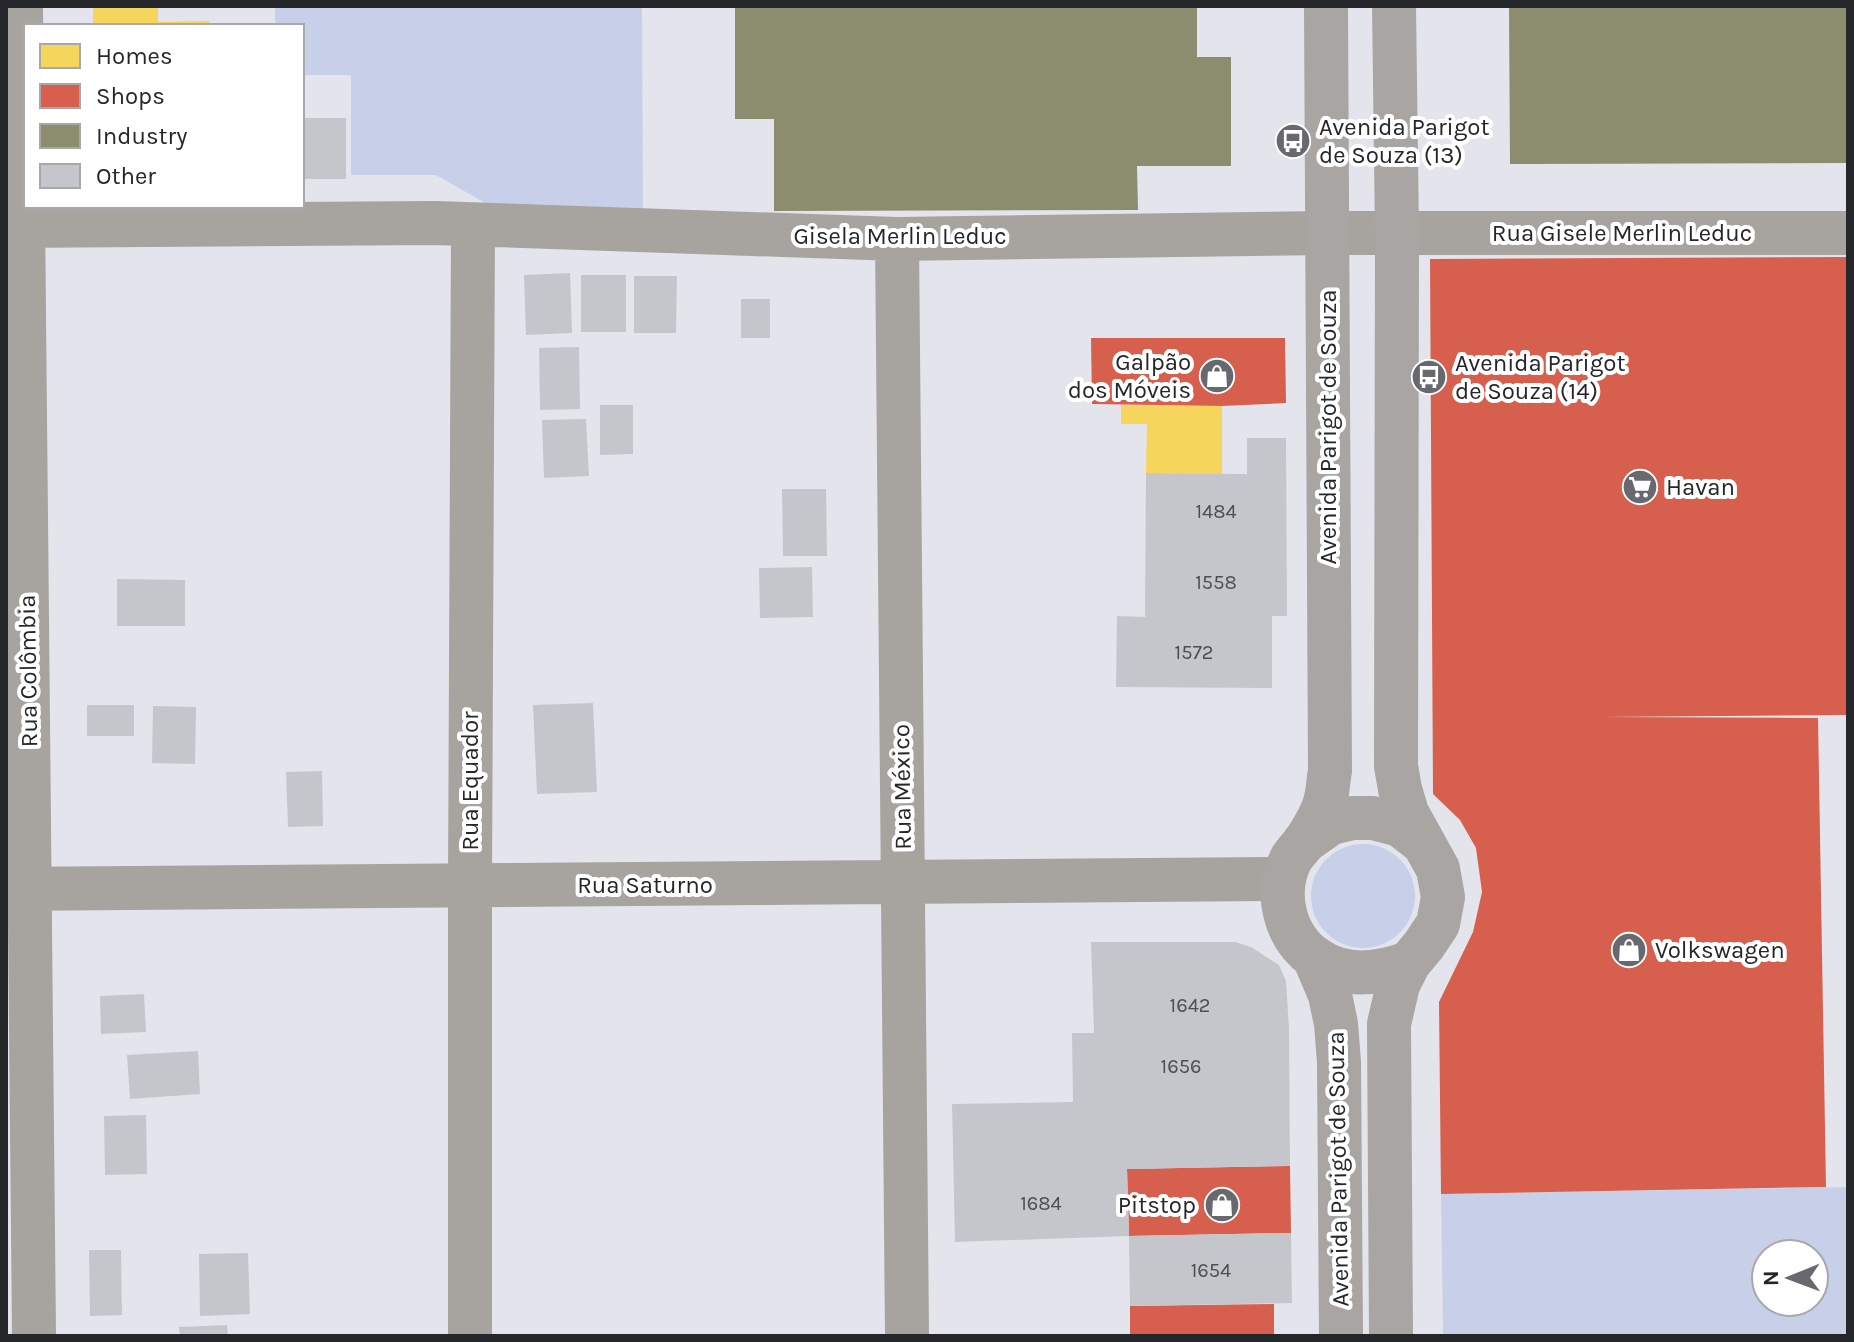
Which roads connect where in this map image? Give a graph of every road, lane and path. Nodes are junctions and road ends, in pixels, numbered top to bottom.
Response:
1 (21, 6) edge
2 (1326, 6) edge
3 (1394, 6) edge
4 (473, 225) junction
5 (15, 226) edge
6 (1327, 233) junction
7 (1397, 233) junction
8 (1848, 233) edge
9 (897, 239) junction
10 (1422, 842) junction
11 (1290, 876) junction
12 (903, 897) junction
13 (470, 901) junction
14 (18, 905) edge
15 (1314, 957) junction
16 (1409, 963) junction
17 (34, 1336) edge
18 (470, 1336) edge
19 (907, 1336) edge
20 (1341, 1336) edge
21 (1391, 1336) edge

1 - 5 street, Rua Colômbia
2 - 6 main road, Avenida Parigot de Souza
3 - 7 main road
4 - 5 street, Gisela Merlin Leduc
4 - 9 street, Gisela Merlin Leduc
4 - 13 street, Rua Equador
5 - 14 street, Rua Colômbia
6 - 7 street, Gisela Merlin Leduc
6 - 9 street, Gisela Merlin Leduc
6 - 11 main road, Avenida Parigot de Souza
7 - 8 street, Rua Gisele Merlin Leduc
7 - 10 main road
9 - 12 street, Rua México
10 - 11 main road
10 - 16 main road
11 - 12 street, Rua Saturno
11 - 15 main road, Avenida Parigot de Souza
12 - 13 street, Rua Saturno
12 - 19 street, Rua México
13 - 14 street, Rua Saturno
13 - 18 street, Rua Equador
14 - 17 street, Rua Colômbia
15 - 16 main road, Avenida Parigot de Souza
15 - 20 main road, Avenida Parigot de Souza
16 - 21 main road

